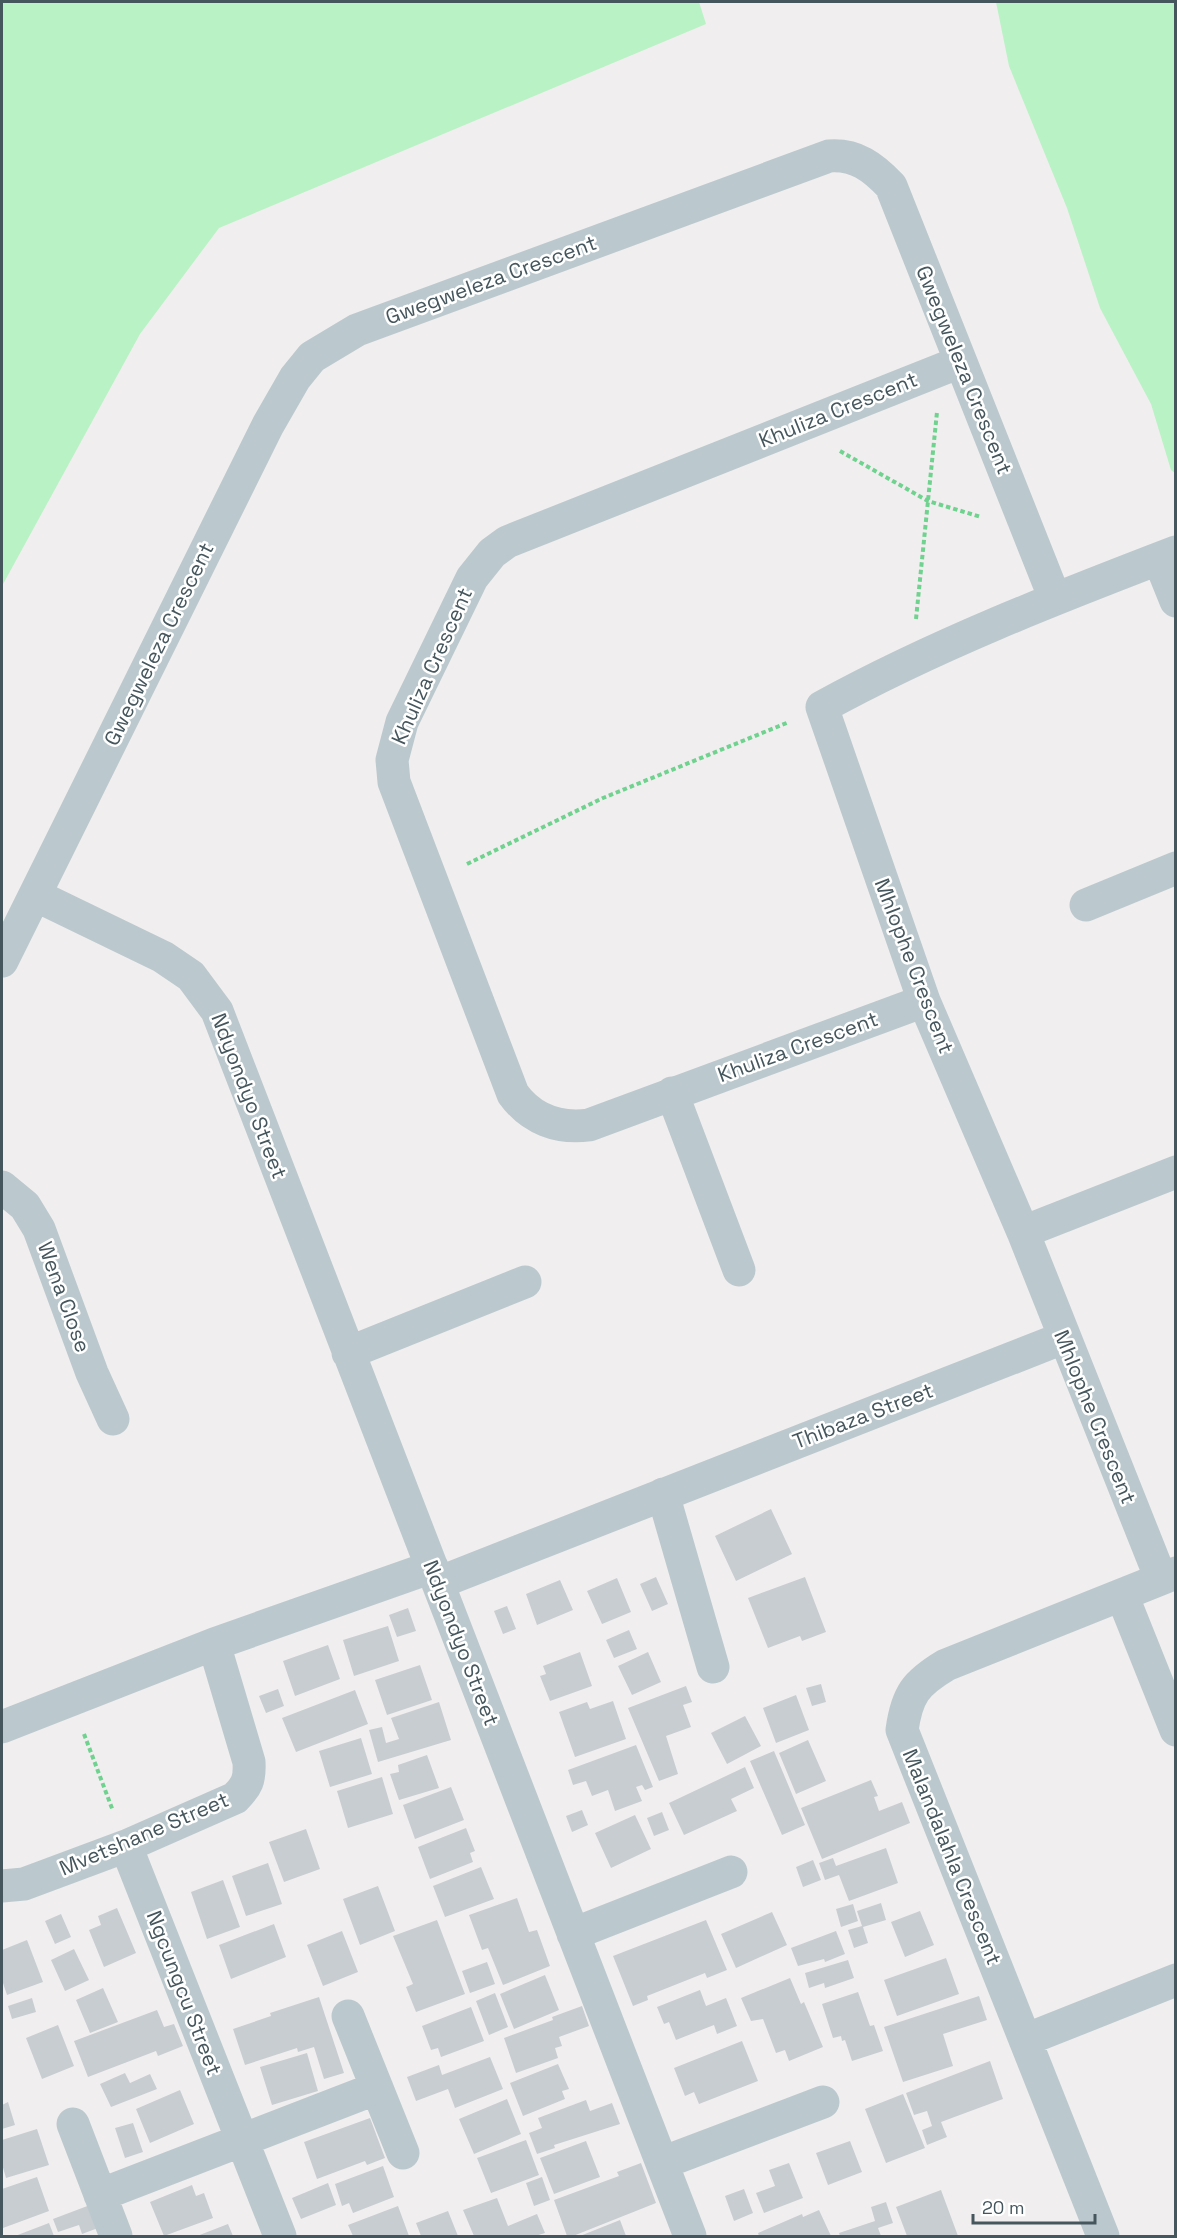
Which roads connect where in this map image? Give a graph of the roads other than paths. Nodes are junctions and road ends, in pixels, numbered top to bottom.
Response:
1 (951, 366) junction
2 (1167, 556) edge
3 (1055, 598) junction
4 (1176, 601) edge
5 (1176, 868) edge
6 (35, 895) junction
7 (1086, 905) dead end
8 (2, 961) edge
9 (924, 1001) junction
10 (672, 1093) junction
11 (1176, 1172) edge
12 (2, 1187) edge
13 (1023, 1232) junction
14 (739, 1270) dead end
15 (525, 1282) dead end
16 (1063, 1338) junction
17 (348, 1353) junction
18 (113, 1419) dead end
19 (663, 1494) junction
20 (435, 1575) junction
21 (1168, 1576) edge
22 (1122, 1595) junction
23 (214, 1644) junction
24 (713, 1667) dead end
25 (2, 1727) edge
26 (1176, 1730) edge
27 (126, 1846) junction
28 (731, 1872) dead end
29 (2, 1886) edge
30 (573, 1934) junction
31 (1176, 1980) edge
32 (348, 2016) dead end
33 (1025, 2040) junction
34 (377, 2088) junction
35 (822, 2102) dead end
36 (73, 2124) dead end
37 (242, 2140) junction
38 (403, 2154) dead end
39 (662, 2163) junction
40 (100, 2195) junction
41 (116, 2236) edge
42 (280, 2236) edge
43 (690, 2236) edge
44 (1103, 2236) edge

1 - 3 street, Gwegweleza Crescent
1 - 6 street, Gwegweleza Crescent
1 - 10 street, Khuliza Crescent
2 - 3 street
2 - 4 street
3 - 9 street, Mhlophe Crescent
5 - 7 street
6 - 8 street, Gwegweleza Crescent
6 - 17 street, Ndyondyo Street
9 - 10 street, Khuliza Crescent
9 - 13 street, Mhlophe Crescent
10 - 14 street
11 - 13 street
12 - 18 street, Wena Close
13 - 16 street, Mhlophe Crescent
15 - 17 street
16 - 19 street, Thibaza Street
16 - 21 street, Mhlophe Crescent
17 - 20 street, Ndyondyo Street
19 - 20 street, Thibaza Street
19 - 24 street
20 - 23 street
20 - 30 street, Ndyondyo Street
21 - 22 street, Malandalahla Crescent
22 - 26 street
22 - 33 street, Malandalahla Crescent
23 - 25 street
23 - 27 street, Mvetshane Street
27 - 29 street, Mvetshane Street
27 - 37 street, Ngcungcu Street
28 - 30 street
30 - 39 street, Ndyondyo Street
31 - 33 street
32 - 34 street
33 - 44 street, Malandalahla Crescent
34 - 37 street
34 - 38 street
35 - 39 street
36 - 40 street
37 - 40 street
37 - 42 street, Ngcungcu Street
39 - 43 street, Ndyondyo Street
40 - 41 street

